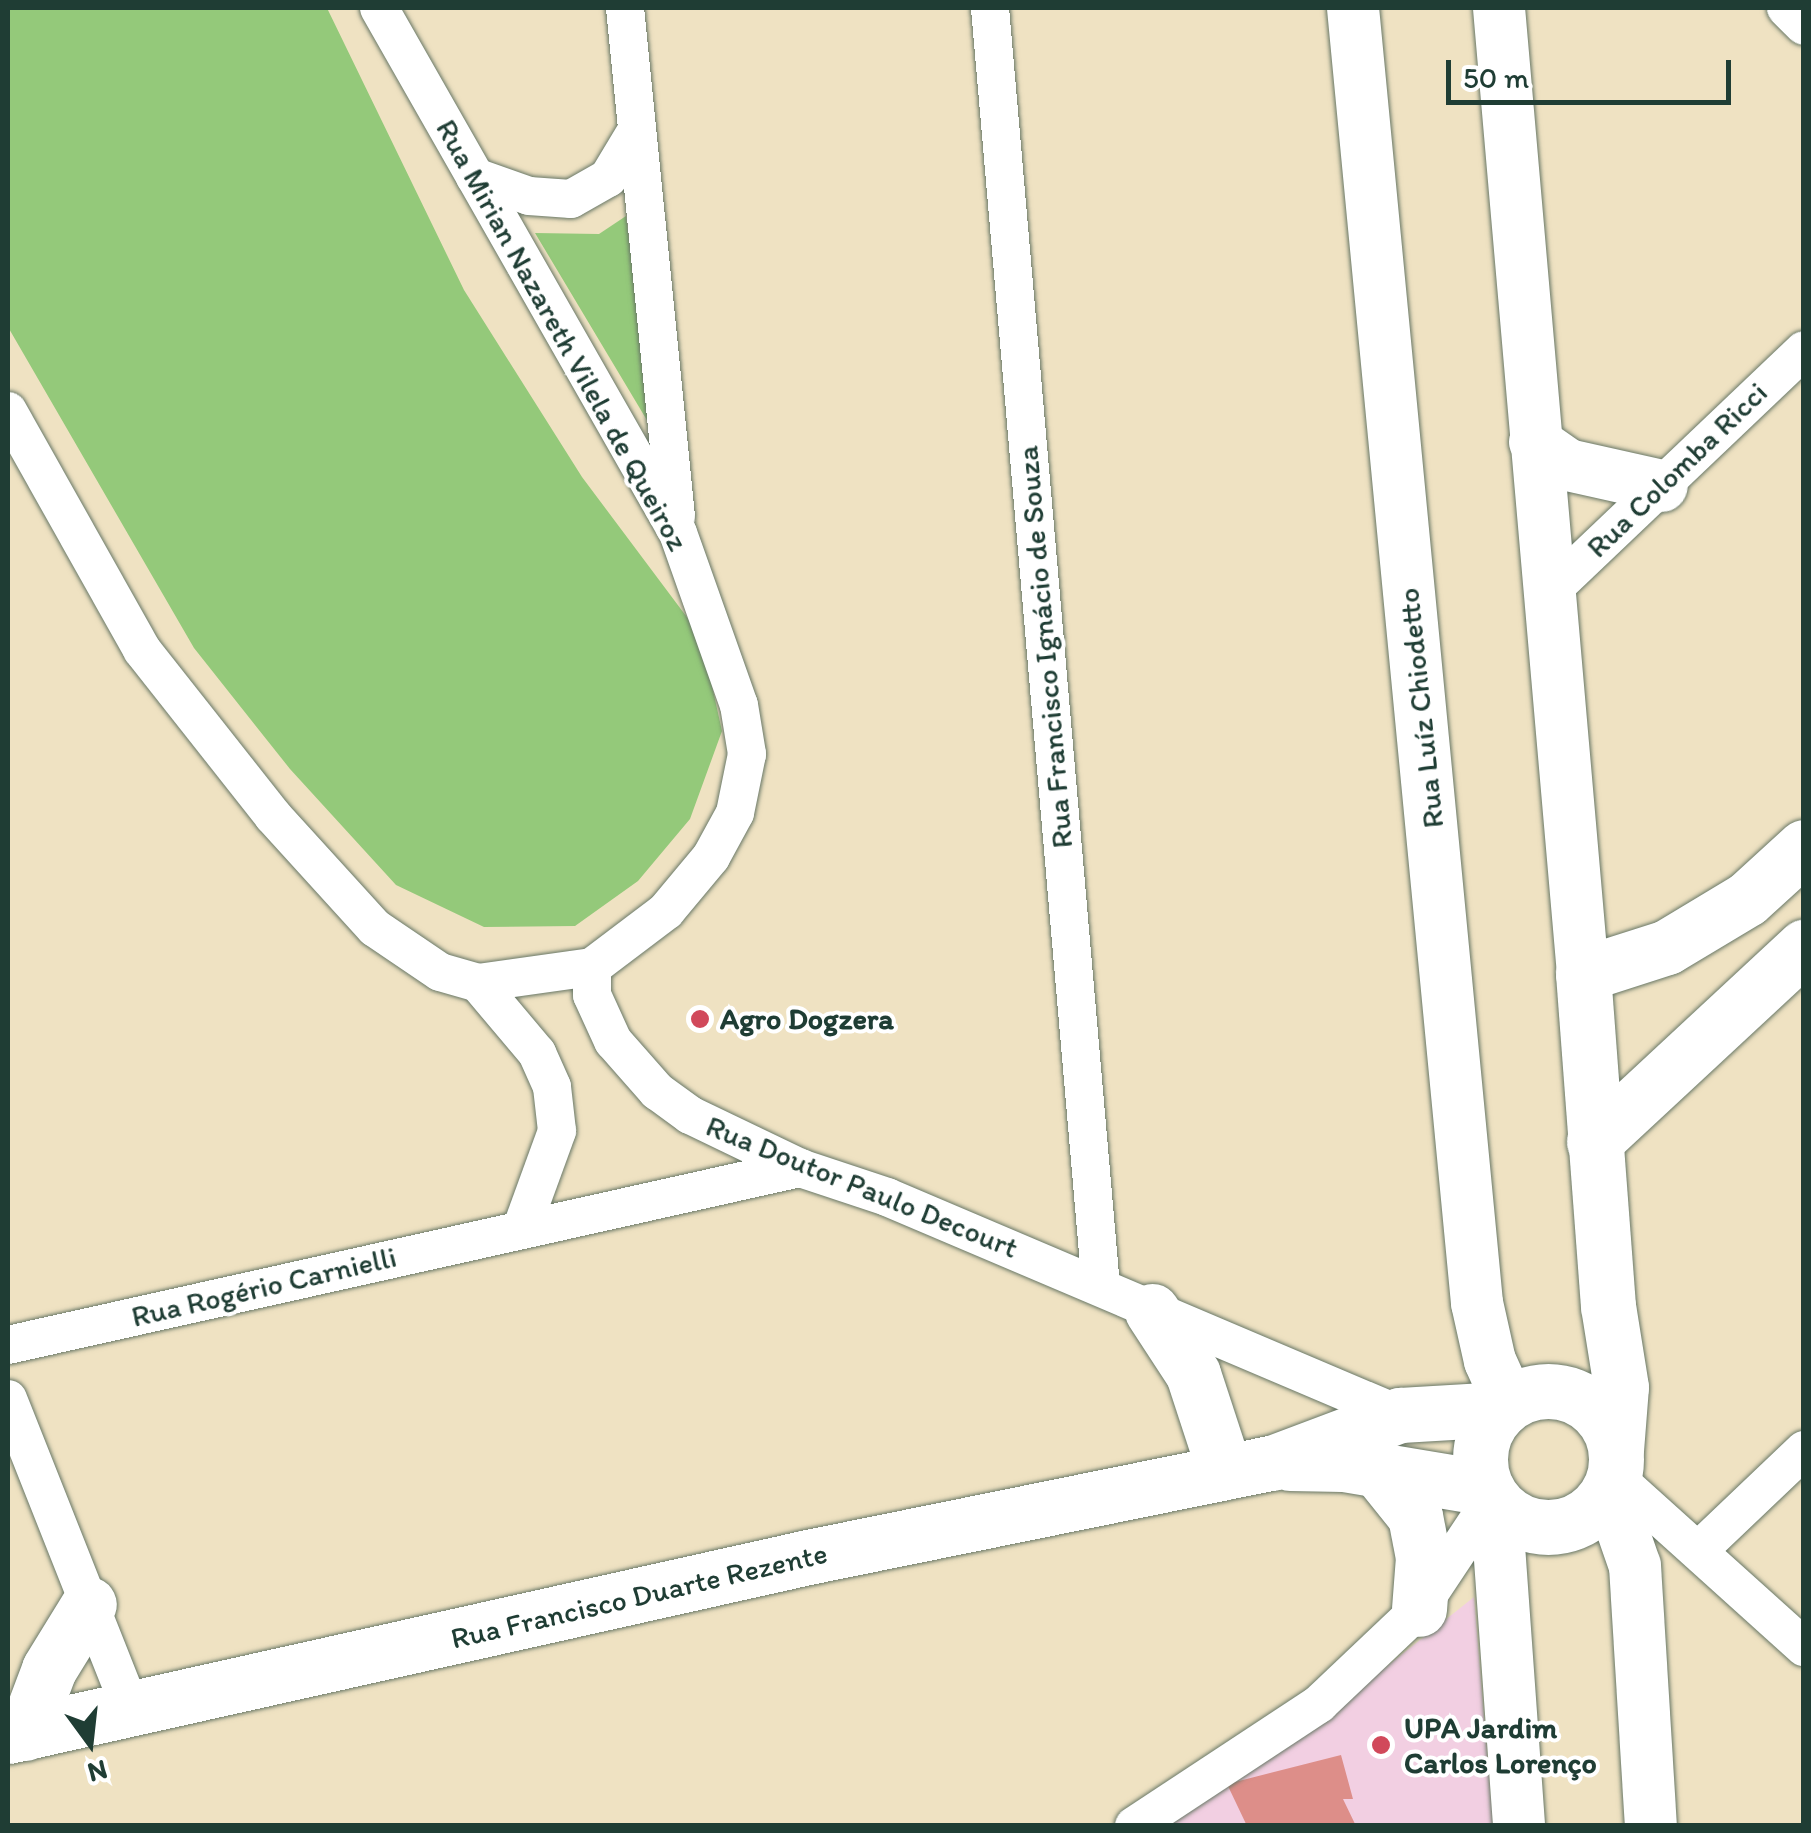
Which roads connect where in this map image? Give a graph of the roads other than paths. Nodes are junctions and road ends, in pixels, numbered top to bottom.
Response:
1 (379, 8) edge
2 (625, 8) edge
3 (990, 8) edge
4 (1353, 8) edge
5 (1499, 8) edge
6 (1786, 8) edge
7 (1804, 26) edge
8 (635, 132) junction
9 (475, 177) junction
10 (1804, 350) edge
11 (8, 410) edge
12 (1535, 442) junction
13 (1662, 486) junction
14 (678, 533) junction
15 (1551, 591) junction
16 (1804, 847) edge
17 (1804, 947) edge
18 (592, 967) junction
19 (1583, 974) junction
20 (478, 983) junction
21 (1594, 1142) junction
22 (800, 1168) junction
23 (520, 1230) junction
24 (1101, 1286) junction
25 (1608, 1306) junction
26 (1152, 1311) junction
27 (8, 1345) edge
28 (8, 1399) edge
29 (1522, 1401) junction
30 (1400, 1415) junction
31 (1804, 1450) edge
32 (1248, 1468) junction
33 (1378, 1470) junction
34 (1613, 1472) junction
35 (1491, 1497) junction
36 (1699, 1550) junction
37 (89, 1604) junction
38 (1419, 1609) junction
39 (1804, 1647) edge
40 (131, 1710) junction
41 (12, 1735) edge
42 (1134, 1826) edge
43 (1519, 1826) edge
44 (1651, 1826) edge

1 - 9 street, Rua Mirian Nazareth Vilela de Queiroz
2 - 8 street
3 - 24 street, Rua Francisco Ignácio de Souza
4 - 29 street, Rua Luíz Chiodetto
5 - 12 street
6 - 7 street
8 - 9 street
8 - 14 street
9 - 14 street, Rua Mirian Nazareth Vilela de Queiroz
10 - 13 street, Rua Colomba Ricci
11 - 20 street
12 - 13 street
12 - 15 street
13 - 15 street, Rua Colomba Ricci
14 - 18 street, Rua Mirian Nazareth Vilela de Queiroz
15 - 19 street
16 - 19 main road
17 - 21 main road
18 - 20 street
18 - 22 street, Rua Doutor Paulo Decourt
19 - 21 main road
20 - 23 street
21 - 25 main road
22 - 23 street, Rua Rogério Carnielli
22 - 24 street, Rua Doutor Paulo Decourt
23 - 27 street, Rua Rogério Carnielli
24 - 26 street, Rua Doutor Paulo Decourt
25 - 29 main road
25 - 34 main road
26 - 30 street, Rua Doutor Paulo Decourt
26 - 32 main road
28 - 37 street
29 - 30 main road, Rua Francisco Duarte Rezente
29 - 34 main road
29 - 35 main road
30 - 32 main road, Rua Francisco Duarte Rezente
31 - 36 street
32 - 33 main road, Rua Francisco Duarte Rezente
32 - 40 main road, Rua Francisco Duarte Rezente
33 - 35 main road, Rua Francisco Duarte Rezente
33 - 38 main road
34 - 35 main road
34 - 36 street
34 - 44 street
35 - 38 street
35 - 43 street
36 - 39 street
37 - 40 street
37 - 41 main road
38 - 42 street
40 - 41 main road, Rua Francisco Duarte Rezente

